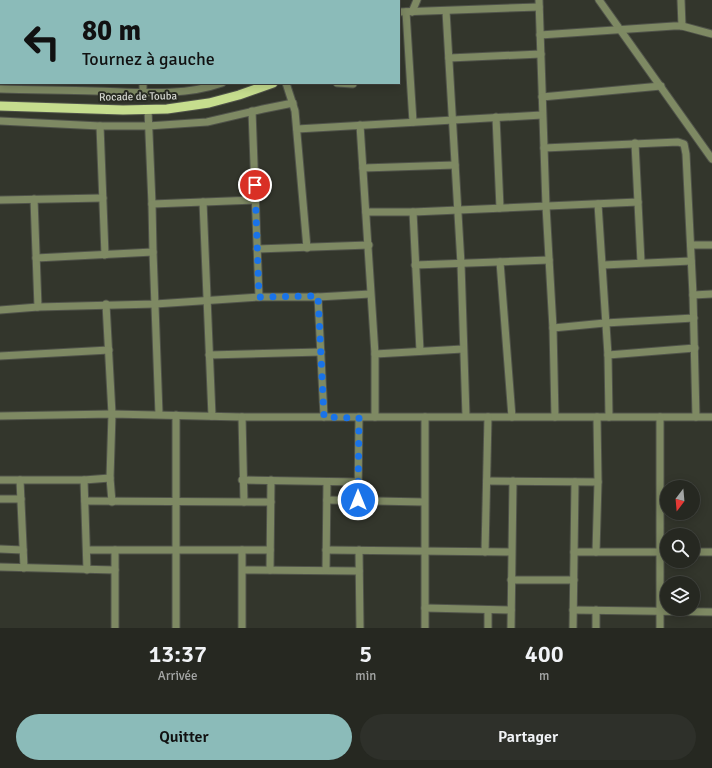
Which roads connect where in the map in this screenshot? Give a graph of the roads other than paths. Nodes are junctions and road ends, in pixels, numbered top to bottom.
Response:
1 (417, 0) edge
2 (599, 0) edge
3 (681, 0) edge
4 (539, 3) edge
5 (446, 10) junction
6 (406, 12) edge
7 (682, 26) junction
8 (620, 29) junction
9 (712, 34) edge
10 (540, 35) junction
11 (541, 54) junction
12 (449, 58) junction
13 (143, 84) edge
14 (219, 84) edge
15 (270, 84) edge
16 (286, 84) edge
17 (660, 86) junction
18 (1, 87) edge
19 (53, 87) edge
20 (92, 87) edge
21 (143, 92) junction
22 (542, 97) junction
23 (293, 103) junction
24 (0, 106) edge
25 (148, 110) junction
26 (252, 111) junction
27 (542, 115) junction
28 (496, 117) junction
29 (453, 119) junction
30 (0, 121) edge
31 (413, 122) junction
32 (360, 125) junction
33 (100, 126) junction
34 (148, 126) junction
35 (297, 129) junction
36 (635, 143) junction
37 (544, 148) junction
38 (712, 159) edge
39 (455, 165) junction
40 (363, 168) junction
41 (103, 198) junction
42 (34, 199) junction
43 (0, 200) edge
44 (255, 200) junction
45 (203, 202) junction
46 (638, 202) junction
47 (152, 204) junction
48 (598, 204) junction
49 (546, 206) junction
50 (500, 208) junction
51 (457, 210) junction
52 (366, 212) junction
53 (413, 212) junction
54 (712, 244) edge
55 (369, 245) junction
56 (691, 246) junction
57 (307, 248) junction
58 (257, 249) junction
59 (153, 252) junction
60 (105, 255) junction
61 (36, 258) junction
62 (549, 260) junction
63 (691, 261) junction
64 (500, 262) junction
65 (641, 262) junction
66 (461, 264) junction
67 (415, 265) junction
68 (603, 265) junction
69 (370, 294) junction
70 (712, 294) edge
71 (693, 295) junction
72 (318, 296) junction
73 (259, 297) junction
74 (208, 300) junction
75 (106, 304) junction
76 (155, 304) junction
77 (38, 307) junction
78 (0, 310) edge
79 (694, 318) junction
80 (606, 323) junction
81 (554, 328) junction
82 (695, 348) junction
83 (463, 349) junction
84 (108, 350) junction
85 (420, 351) junction
86 (321, 352) junction
87 (375, 354) junction
88 (210, 355) junction
89 (608, 355) junction
90 (0, 356) edge
91 (112, 414) junction
92 (159, 414) junction
93 (176, 415) junction
94 (0, 416) edge
95 (212, 416) junction
96 (466, 416) junction
97 (242, 417) junction
98 (324, 417) junction
99 (375, 417) junction
100 (425, 417) junction
101 (488, 417) junction
102 (512, 417) junction
103 (555, 417) junction
104 (597, 417) junction
105 (610, 417) junction
106 (660, 417) junction
107 (696, 417) junction
108 (712, 417) edge
109 (359, 418) junction
110 (110, 478) junction
111 (0, 480) edge
112 (20, 480) junction
113 (84, 480) junction
114 (242, 480) junction
115 (271, 480) junction
116 (487, 481) junction
117 (513, 481) junction
118 (327, 482) junction
119 (358, 482) junction
120 (575, 482) junction
121 (598, 482) junction
122 (21, 498) junction
123 (0, 499) edge
124 (327, 500) junction
125 (358, 500) junction
126 (85, 501) junction
127 (177, 501) junction
128 (112, 502) junction
129 (244, 502) junction
130 (271, 502) junction
131 (424, 502) junction
132 (662, 528) edge
133 (0, 550) edge
134 (23, 550) junction
135 (87, 550) junction
136 (115, 550) junction
137 (176, 550) junction
138 (242, 550) junction
139 (270, 550) junction
140 (326, 550) junction
141 (359, 550) junction
142 (425, 550) junction
143 (485, 552) junction
144 (511, 552) junction
145 (574, 552) junction
146 (596, 552) junction
147 (660, 552) edge
148 (700, 552) edge
149 (712, 552) edge
150 (0, 567) edge
151 (24, 568) junction
152 (87, 570) junction
153 (115, 570) junction
154 (243, 570) junction
155 (270, 570) junction
156 (326, 570) junction
157 (359, 571) junction
158 (512, 580) junction
159 (574, 580) junction
160 (425, 608) junction
161 (488, 610) junction
162 (511, 610) junction
163 (573, 610) junction
164 (596, 610) junction
165 (660, 611) edge
166 (700, 612) edge
167 (712, 612) edge
168 (660, 616) edge
169 (115, 628) edge
170 (176, 628) edge
171 (242, 628) edge
172 (360, 628) edge
173 (425, 628) edge
174 (488, 628) edge
175 (511, 628) edge
176 (573, 628) edge
177 (596, 628) edge
178 (660, 628) edge

1 - 6 street
2 - 8 street
3 - 7 street
4 - 5 street
4 - 10 street
5 - 6 street
5 - 12 street
6 - 31 street
7 - 8 street
7 - 9 street
8 - 10 street
8 - 17 street
10 - 11 street
11 - 12 street
11 - 22 street
12 - 29 street
13 - 21 street
14 - 21 street
15 - 25 main road, Rocade de Touba
16 - 23 street
17 - 22 street
17 - 38 street
18 - 19 street
19 - 20 street
20 - 21 street
22 - 27 street
23 - 26 street
23 - 35 street
24 - 25 main road, Rocade de Touba
25 - 34 street
26 - 34 street
26 - 44 street
27 - 28 street
27 - 37 street
28 - 29 street
28 - 50 street
29 - 31 street
29 - 39 street
30 - 33 street
31 - 32 street
32 - 35 street
32 - 40 street
33 - 34 street
33 - 41 street
34 - 47 street
35 - 57 street
36 - 37 street
36 - 46 street
36 - 56 street
37 - 49 street
39 - 40 street
39 - 51 street
40 - 52 street
41 - 42 street
41 - 60 street
42 - 43 street
42 - 61 street
44 - 45 street
44 - 58 street
45 - 47 street
45 - 74 street
46 - 48 street
46 - 65 street
47 - 59 street
48 - 49 street
48 - 68 street
49 - 50 street
49 - 62 street
50 - 51 street
51 - 53 street
51 - 66 street
52 - 53 street
52 - 55 street
53 - 67 street
54 - 56 street
55 - 57 street
55 - 69 street
56 - 63 street
57 - 58 street
58 - 73 street
59 - 60 street
59 - 76 street
60 - 61 street
61 - 77 street
62 - 64 street
62 - 81 street
63 - 65 street
63 - 71 street
64 - 66 street
64 - 102 street
65 - 68 street
66 - 67 street
66 - 83 street
67 - 85 street
68 - 80 street
69 - 72 street
69 - 87 street
70 - 71 street
71 - 79 street
72 - 73 street
72 - 86 street
73 - 74 street
74 - 76 street
74 - 88 street
75 - 76 street
75 - 77 street
75 - 84 street
76 - 92 street
77 - 78 street
79 - 80 street
79 - 82 street
80 - 81 street
80 - 89 street
81 - 103 street
82 - 89 street
82 - 107 street
83 - 85 street
83 - 96 street
84 - 90 street
84 - 91 street
85 - 87 street
86 - 88 street
86 - 98 street
87 - 99 street
88 - 95 street
89 - 105 street
91 - 92 street
91 - 94 street
91 - 110 street
92 - 93 street
93 - 95 street
93 - 127 street
95 - 97 street
96 - 100 street
96 - 101 street
97 - 98 street
97 - 114 street
98 - 109 street
99 - 100 street
99 - 109 street
100 - 131 street
101 - 102 street
101 - 116 street
102 - 103 street
103 - 104 street
104 - 105 street
104 - 121 street
105 - 106 street
106 - 107 street
106 - 132 street
107 - 108 street
109 - 119 street
110 - 113 street
110 - 128 street
111 - 112 street
112 - 113 street
112 - 122 street
113 - 126 street
114 - 115 street
114 - 129 street
115 - 118 street
115 - 130 street
116 - 117 street
116 - 143 street
117 - 120 street
117 - 144 street
118 - 119 street
118 - 124 street
119 - 125 street
120 - 121 street
120 - 145 street
121 - 146 street
122 - 123 street
122 - 134 street
124 - 125 street
124 - 140 street
125 - 131 street
126 - 128 street
126 - 135 street
127 - 128 street
127 - 129 street
127 - 137 street
129 - 130 street
130 - 139 street
131 - 142 street
133 - 134 street
134 - 151 street
135 - 136 street
135 - 152 street
136 - 137 street
136 - 153 street
137 - 138 street
137 - 170 street
138 - 139 street
138 - 154 street
139 - 155 street
140 - 141 street
140 - 156 street
141 - 142 street
141 - 157 street
142 - 143 street
142 - 160 street
143 - 144 street
144 - 158 street
145 - 146 street
145 - 159 street
146 - 147 street
148 - 149 street
150 - 151 street
151 - 152 street
152 - 153 street
153 - 169 street
154 - 155 street
154 - 171 street
155 - 156 street
156 - 157 street
157 - 172 street
158 - 159 street
158 - 162 street
159 - 163 street
160 - 161 street
160 - 173 street
161 - 162 street
161 - 174 street
162 - 175 street
163 - 164 street
163 - 176 street
164 - 165 street
164 - 177 street
166 - 167 street
168 - 178 street

